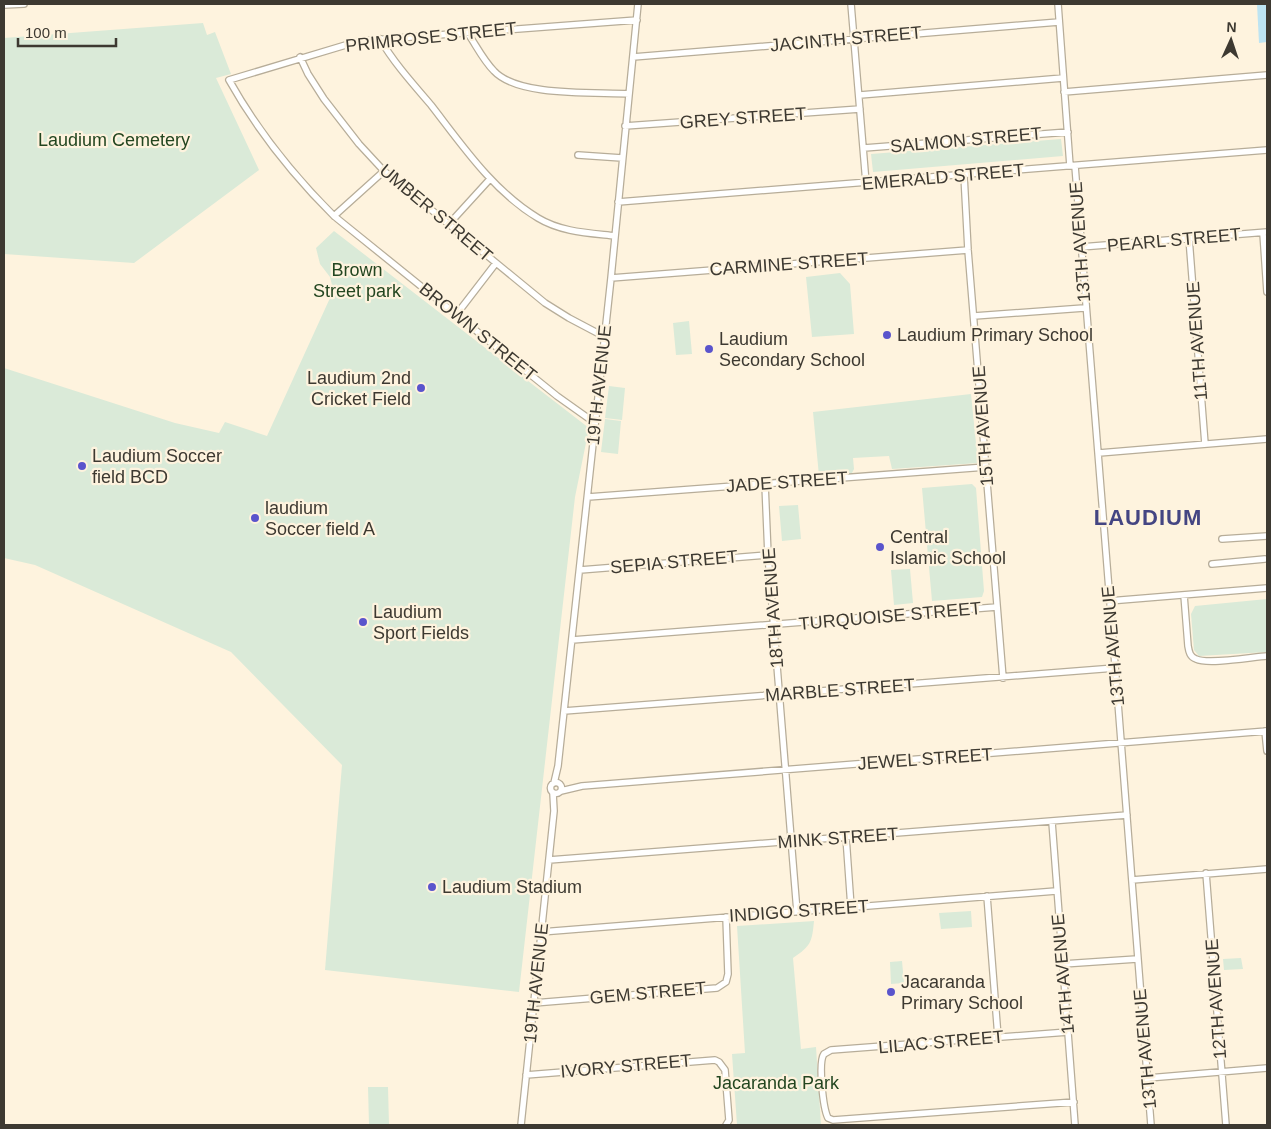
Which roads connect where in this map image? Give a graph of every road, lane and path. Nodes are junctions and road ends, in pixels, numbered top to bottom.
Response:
1 (24, 4) edge
2 (638, 4) edge
3 (851, 4) edge
4 (1058, 4) edge
5 (4, 5) edge
6 (637, 20) junction
7 (1059, 22) junction
8 (468, 32) junction
9 (380, 39) junction
10 (854, 39) junction
11 (634, 56) junction
12 (300, 57) junction
13 (1267, 75) edge
14 (1063, 78) junction
15 (229, 80) joint
16 (1064, 92) junction
17 (629, 94) junction
18 (860, 95) junction
19 (860, 109) junction
20 (625, 126) junction
21 (1068, 132) junction
22 (864, 148) junction
23 (1267, 150) edge
24 (578, 156) dead end
25 (622, 158) junction
26 (1073, 166) junction
27 (384, 171) junction
28 (964, 175) junction
29 (490, 179) junction
30 (866, 183) junction
31 (618, 202) junction
32 (334, 216) junction
33 (450, 224) junction
34 (1265, 233) edge
35 (615, 236) junction
36 (1189, 238) junction
37 (1081, 247) junction
38 (968, 250) junction
39 (496, 264) junction
40 (611, 278) junction
41 (1267, 292) edge
42 (1084, 308) junction
43 (456, 315) junction
44 (974, 316) junction
45 (605, 336) junction
46 (595, 422) junction
47 (1267, 439) edge
48 (1206, 444) junction
49 (1098, 453) junction
50 (986, 466) junction
51 (765, 484) junction
52 (588, 497) junction
53 (1267, 536) edge
54 (1222, 539) dead end
55 (768, 554) junction
56 (1265, 559) dead end
57 (1212, 564) dead end
58 (580, 570) junction
59 (1267, 588) edge
60 (1184, 595) junction
61 (1109, 601) junction
62 (997, 607) junction
63 (774, 625) junction
64 (572, 640) junction
65 (1267, 656) edge
66 (1115, 668) junction
67 (1003, 678) junction
68 (780, 695) junction
69 (564, 711) junction
70 (1266, 731) edge
71 (1120, 744) junction
72 (1267, 751) edge
73 (786, 770) junction
74 (558, 788) junction
75 (1127, 816) junction
76 (1052, 822) junction
77 (846, 837) junction
78 (792, 841) junction
79 (549, 860) junction
80 (1267, 869) edge
81 (1206, 873) junction
82 (1132, 880) junction
83 (1056, 891) junction
84 (987, 896) junction
85 (851, 907) junction
86 (797, 912) junction
87 (726, 917) junction
88 (541, 932) junction
89 (1138, 959) junction
90 (1063, 964) junction
91 (534, 1003) junction
92 (1068, 1032) junction
93 (998, 1037) junction
94 (1267, 1068) edge
95 (1222, 1071) junction
96 (526, 1075) junction
97 (1148, 1078) junction
98 (1074, 1102) junction
99 (521, 1125) edge
100 (726, 1125) edge
101 (1075, 1125) edge
102 (1151, 1125) edge
103 (1226, 1125) edge

1 - 5 street
2 - 6 street, 19TH AVENUE
3 - 10 street
4 - 7 street, 13TH AVENUE
6 - 8 street, PRIMROSE STREET
6 - 11 street, 19TH AVENUE
7 - 10 street, JACINTH STREET
7 - 14 street, 13TH AVENUE
8 - 9 street, PRIMROSE STREET
8 - 17 street
9 - 12 street, PRIMROSE STREET
9 - 29 street
10 - 11 street, JACINTH STREET
10 - 18 street
11 - 17 street, 19TH AVENUE
12 - 15 street, PRIMROSE STREET
12 - 27 street, UMBER STREET
13 - 16 street
14 - 16 street, 13TH AVENUE
14 - 18 street
15 - 32 street, BROWN STREET
16 - 21 street, 13TH AVENUE
17 - 20 street, 19TH AVENUE
18 - 19 street
19 - 20 street, GREY STREET
19 - 22 street
20 - 25 street, 19TH AVENUE
21 - 22 street, SALMON STREET
21 - 26 street, 13TH AVENUE
22 - 30 street
23 - 26 street, EMERALD STREET
24 - 25 street
25 - 31 street, 19TH AVENUE
26 - 28 street, EMERALD STREET
26 - 37 street, 13TH AVENUE
27 - 32 street
27 - 33 street, UMBER STREET
28 - 30 street, EMERALD STREET
28 - 38 street, 15TH AVENUE
29 - 33 street
29 - 35 street
30 - 31 street, EMERALD STREET
31 - 35 street, 19TH AVENUE
32 - 43 street, BROWN STREET
33 - 39 street, UMBER STREET
34 - 36 street, PEARL STREET
34 - 41 street
35 - 40 street, 19TH AVENUE
36 - 37 street, PEARL STREET
36 - 48 street, 11TH AVENUE
37 - 42 street, 13TH AVENUE
38 - 40 street, CARMINE STREET
38 - 44 street, 15TH AVENUE
39 - 43 street
39 - 45 street, UMBER STREET
40 - 45 street, 19TH AVENUE
42 - 44 street
42 - 49 street, 13TH AVENUE
43 - 46 street, BROWN STREET
44 - 50 street, 15TH AVENUE
45 - 46 street, 19TH AVENUE
46 - 52 street, 19TH AVENUE
47 - 48 street
48 - 49 street
49 - 61 street, 13TH AVENUE
50 - 51 street, JADE STREET
50 - 62 street, 15TH AVENUE
51 - 52 street, JADE STREET
51 - 55 street, 18TH AVENUE
52 - 58 street, 19TH AVENUE
53 - 54 street
55 - 58 street, SEPIA STREET
55 - 63 street, 18TH AVENUE
56 - 57 street
58 - 64 street, 19TH AVENUE
59 - 60 street
60 - 61 street
60 - 65 street
61 - 66 street, 13TH AVENUE
62 - 63 street, TURQUOISE STREET
62 - 67 street, 15TH AVENUE
63 - 64 street, TURQUOISE STREET
63 - 68 street, 18TH AVENUE
64 - 69 street, 19TH AVENUE
66 - 67 street, MARBLE STREET
66 - 71 street, 13TH AVENUE
67 - 68 street, MARBLE STREET
68 - 69 street, MARBLE STREET
68 - 73 street, 18TH AVENUE
69 - 74 street, 19TH AVENUE
70 - 71 street, JEWEL STREET
70 - 72 street
71 - 73 street, JEWEL STREET
71 - 75 street, 13TH AVENUE
73 - 74 street, JEWEL STREET
73 - 78 street, 18TH AVENUE
74 - 79 street, 19TH AVENUE
75 - 76 street, MINK STREET
75 - 82 street, 13TH AVENUE
76 - 77 street, MINK STREET
76 - 83 street, 14TH AVENUE
77 - 78 street, MINK STREET
77 - 85 street
78 - 79 street, MINK STREET
78 - 86 street, 18TH AVENUE
79 - 88 street, 19TH AVENUE
80 - 81 street
81 - 82 street
81 - 95 street, 12TH AVENUE
82 - 89 street, 13TH AVENUE
83 - 84 street, INDIGO STREET
83 - 90 street, 14TH AVENUE
84 - 85 street, INDIGO STREET
84 - 93 street
85 - 86 street, INDIGO STREET
86 - 87 street, INDIGO STREET
87 - 88 street, INDIGO STREET
87 - 91 street, GEM STREET
88 - 91 street, 19TH AVENUE
89 - 90 street
89 - 97 street, 13TH AVENUE
90 - 92 street, 14TH AVENUE
91 - 96 street, 19TH AVENUE
92 - 93 street, LILAC STREET
92 - 98 street, 14TH AVENUE
93 - 98 street, LILAC STREET
94 - 95 street
95 - 97 street
95 - 103 street, 12TH AVENUE
96 - 99 street, 19TH AVENUE
96 - 100 street, IVORY STREET
97 - 102 street, 13TH AVENUE
98 - 101 street, 14TH AVENUE

